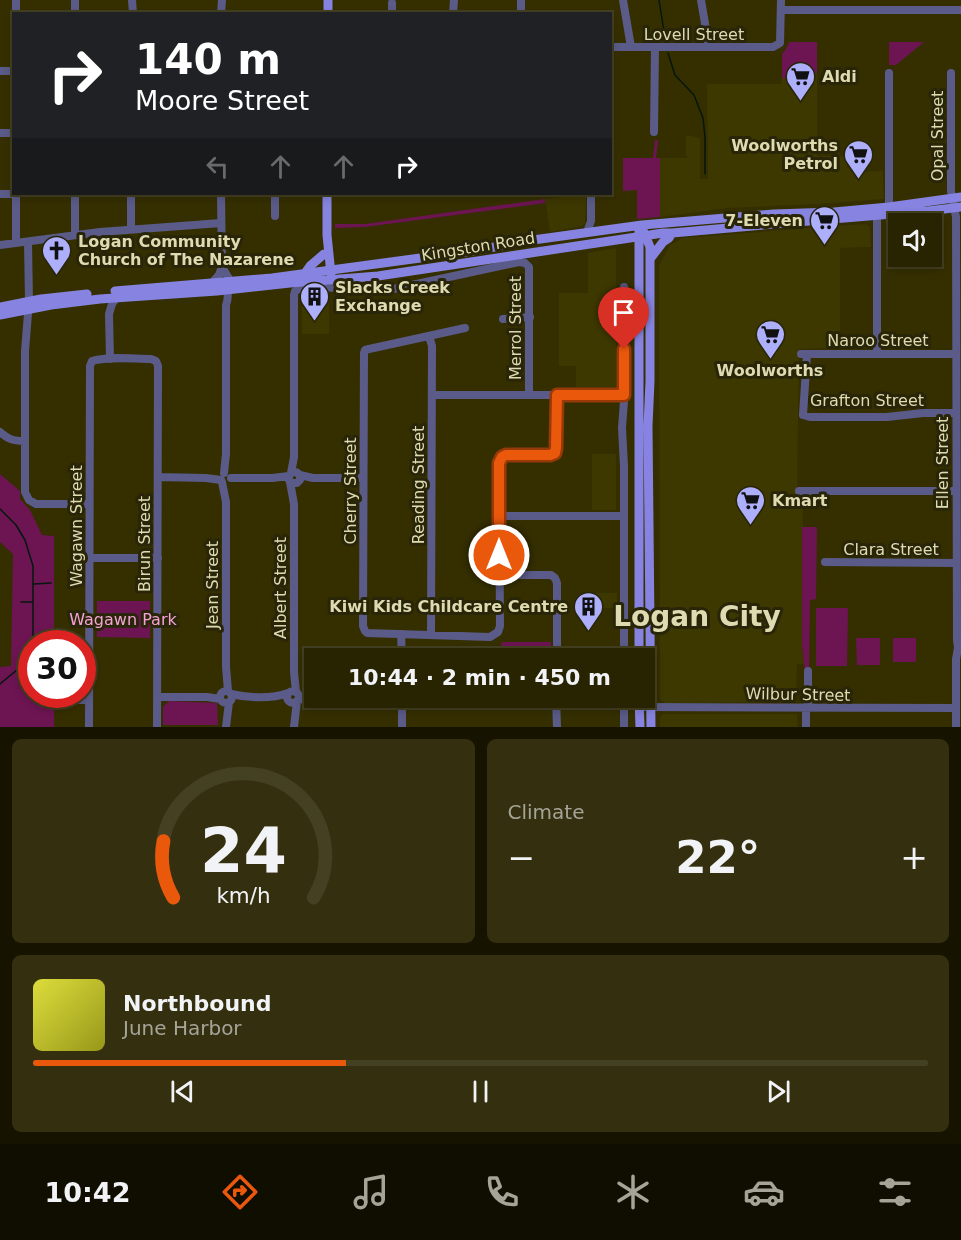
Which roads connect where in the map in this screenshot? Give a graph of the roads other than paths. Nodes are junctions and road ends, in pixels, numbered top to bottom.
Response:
1 (623, 0) edge
2 (701, 0) edge
3 (781, 0) edge
4 (844, 0) edge
5 (903, 0) edge
6 (392, 3) dead end
7 (781, 10) junction
8 (844, 10) junction
9 (903, 10) junction
10 (961, 10) edge
11 (392, 12) edge
12 (612, 47) edge
13 (631, 47) junction
14 (655, 47) junction
15 (709, 47) junction
16 (889, 73) dead end
17 (951, 73) dead end
18 (654, 132) dead end
19 (16, 195) edge
20 (75, 195) edge
21 (131, 195) edge
22 (221, 195) edge
23 (275, 195) edge
24 (327, 195) edge
25 (591, 195) edge
26 (957, 203) edge
27 (889, 207) junction
28 (877, 215) junction
29 (274, 216) dead end
30 (221, 223) junction
31 (640, 225) junction
32 (131, 229) junction
33 (591, 232) junction
34 (672, 233) junction
35 (75, 235) junction
36 (642, 236) junction
37 (622, 238) junction
38 (28, 242) junction
39 (16, 243) junction
40 (0, 245) edge
41 (326, 252) junction
42 (638, 258) junction
43 (650, 259) junction
44 (222, 267) junction
45 (343, 268) junction
46 (416, 271) junction
47 (305, 273) junction
48 (328, 275) junction
49 (418, 284) junction
50 (222, 286) junction
51 (624, 287) dead end
52 (295, 291) joint
53 (117, 297) junction
54 (100, 299) junction
55 (29, 305) junction
56 (0, 307) edge
57 (109, 314) junction
58 (0, 315) edge
59 (530, 317) junction
60 (503, 319) dead end
61 (465, 328) dead end
62 (429, 336) junction
63 (804, 354) joint
64 (877, 354) junction
65 (958, 357) edge
66 (110, 359) junction
67 (432, 395) junction
68 (529, 395) junction
69 (557, 395) junction
70 (624, 395) junction
71 (956, 413) junction
72 (958, 429) edge
73 (0, 432) edge
74 (24, 441) junction
75 (624, 455) junction
76 (643, 455) junction
77 (158, 477) junction
78 (225, 478) junction
79 (294, 478) junction
80 (363, 478) junction
81 (799, 491) dead end
82 (956, 491) junction
83 (959, 501) edge
84 (89, 504) junction
85 (499, 516) junction
86 (624, 516) junction
87 (89, 558) junction
88 (158, 558) junction
89 (825, 562) dead end
90 (956, 563) junction
91 (959, 574) edge
92 (499, 575) junction
93 (89, 630) edge
94 (401, 634) junction
95 (431, 635) junction
96 (402, 648) edge
97 (557, 648) edge
98 (624, 648) edge
99 (639, 648) edge
100 (649, 648) edge
101 (959, 648) edge
102 (808, 671) dead end
103 (158, 696) junction
104 (226, 696) junction
105 (293, 697) junction
106 (304, 697) edge
107 (655, 707) edge
108 (89, 708) edge
109 (402, 708) edge
110 (556, 708) edge
111 (624, 708) edge
112 (640, 708) edge
113 (651, 708) edge
114 (806, 708) junction
115 (956, 708) junction
116 (294, 723) edge
117 (226, 724) edge
118 (89, 727) edge
119 (158, 727) edge
120 (402, 727) edge
121 (557, 727) edge
122 (624, 727) edge
123 (640, 727) edge
124 (651, 727) edge
125 (806, 727) edge
126 (956, 727) edge

1 - 13 street
2 - 15 street
3 - 7 street
4 - 8 street
5 - 9 street
6 - 11 street
7 - 8 street
7 - 15 street, Lovell Street
8 - 9 street
9 - 10 street
12 - 13 street, Lovell Street
13 - 14 street, Lovell Street
14 - 15 street, Lovell Street
14 - 18 street
16 - 27 street
17 - 26 street, Opal Street
19 - 39 street
20 - 35 street
21 - 32 street
22 - 30 street
23 - 29 street
24 - 41 main road
25 - 33 street
26 - 27 main road, Kingston Road
26 - 28 main road, Kingston Road
26 - 65 street, Ellen Street
27 - 31 main road, Kingston Road
28 - 34 main road, Kingston Road
28 - 64 street
30 - 32 street
30 - 44 street
31 - 33 main road, Kingston Road
31 - 36 main road
32 - 35 street
33 - 45 main road, Kingston Road
34 - 36 main road, Kingston Road
34 - 43 main road
35 - 38 street
36 - 37 main road, Kingston Road
36 - 42 main road
36 - 43 main road
37 - 42 main road
37 - 46 main road, Kingston Road
38 - 39 street
38 - 55 street
39 - 40 street
41 - 45 main road
41 - 47 main road
41 - 48 main road
42 - 76 main road
43 - 76 main road
44 - 50 street
44 - 50 street
45 - 48 main road, Kingston Road
46 - 48 main road, Kingston Road
46 - 49 street
47 - 48 main road, Kingston Road
47 - 50 main road, Kingston Road
48 - 50 main road, Kingston Road
49 - 52 street, Merrol Street
49 - 59 street, Merrol Street
50 - 53 main road, Kingston Road
50 - 55 main road, Kingston Road
50 - 78 street, Jean Street
51 - 70 street
52 - 79 street, Albert Street
53 - 54 main road, Kingston Road
53 - 57 street
54 - 55 main road, Kingston Road
54 - 57 street
55 - 56 main road, Kingston Road
55 - 58 main road, Kingston Road
55 - 74 street
57 - 66 street
59 - 60 street
59 - 68 street, Merrol Street
61 - 62 street
62 - 67 street, Reading Street
62 - 80 street, Cherry Street
63 - 64 street, Naroo Street
63 - 71 street, Grafton Street
64 - 65 street, Naroo Street
65 - 71 street, Ellen Street
66 - 77 street, Birun Street
66 - 84 street, Wagawn Street
67 - 68 street
67 - 95 street, Reading Street
68 - 69 street
69 - 70 street
69 - 85 street
70 - 75 street
71 - 72 street, Ellen Street
72 - 82 street, Ellen Street
73 - 74 street
74 - 84 street
75 - 76 street
75 - 86 street
76 - 99 main road
76 - 100 main road
77 - 78 street
77 - 88 street, Birun Street
78 - 79 street
78 - 104 street, Jean Street
79 - 80 street
79 - 105 street, Albert Street
80 - 94 street, Cherry Street
81 - 82 street
82 - 83 street, Ellen Street
83 - 90 street, Ellen Street
84 - 87 street, Wagawn Street
85 - 86 street
85 - 92 street
86 - 98 street
87 - 88 street
87 - 93 street, Wagawn Street
88 - 103 street, Birun Street
89 - 90 street, Clara Street
90 - 91 street, Ellen Street
91 - 101 street, Ellen Street
92 - 95 street
92 - 97 street
94 - 95 street
94 - 96 street
101 - 115 street, Ellen Street
102 - 114 street
103 - 104 street
103 - 119 street, Birun Street
104 - 105 street
104 - 117 street, Jean Street
105 - 106 street
105 - 116 street, Albert Street
107 - 114 street, Wilbur Street
108 - 118 street, Wagawn Street
109 - 120 street
110 - 121 street
111 - 122 street
112 - 123 main road
113 - 124 main road
114 - 115 street, Wilbur Street
114 - 125 street
115 - 126 street, Ellen Street

